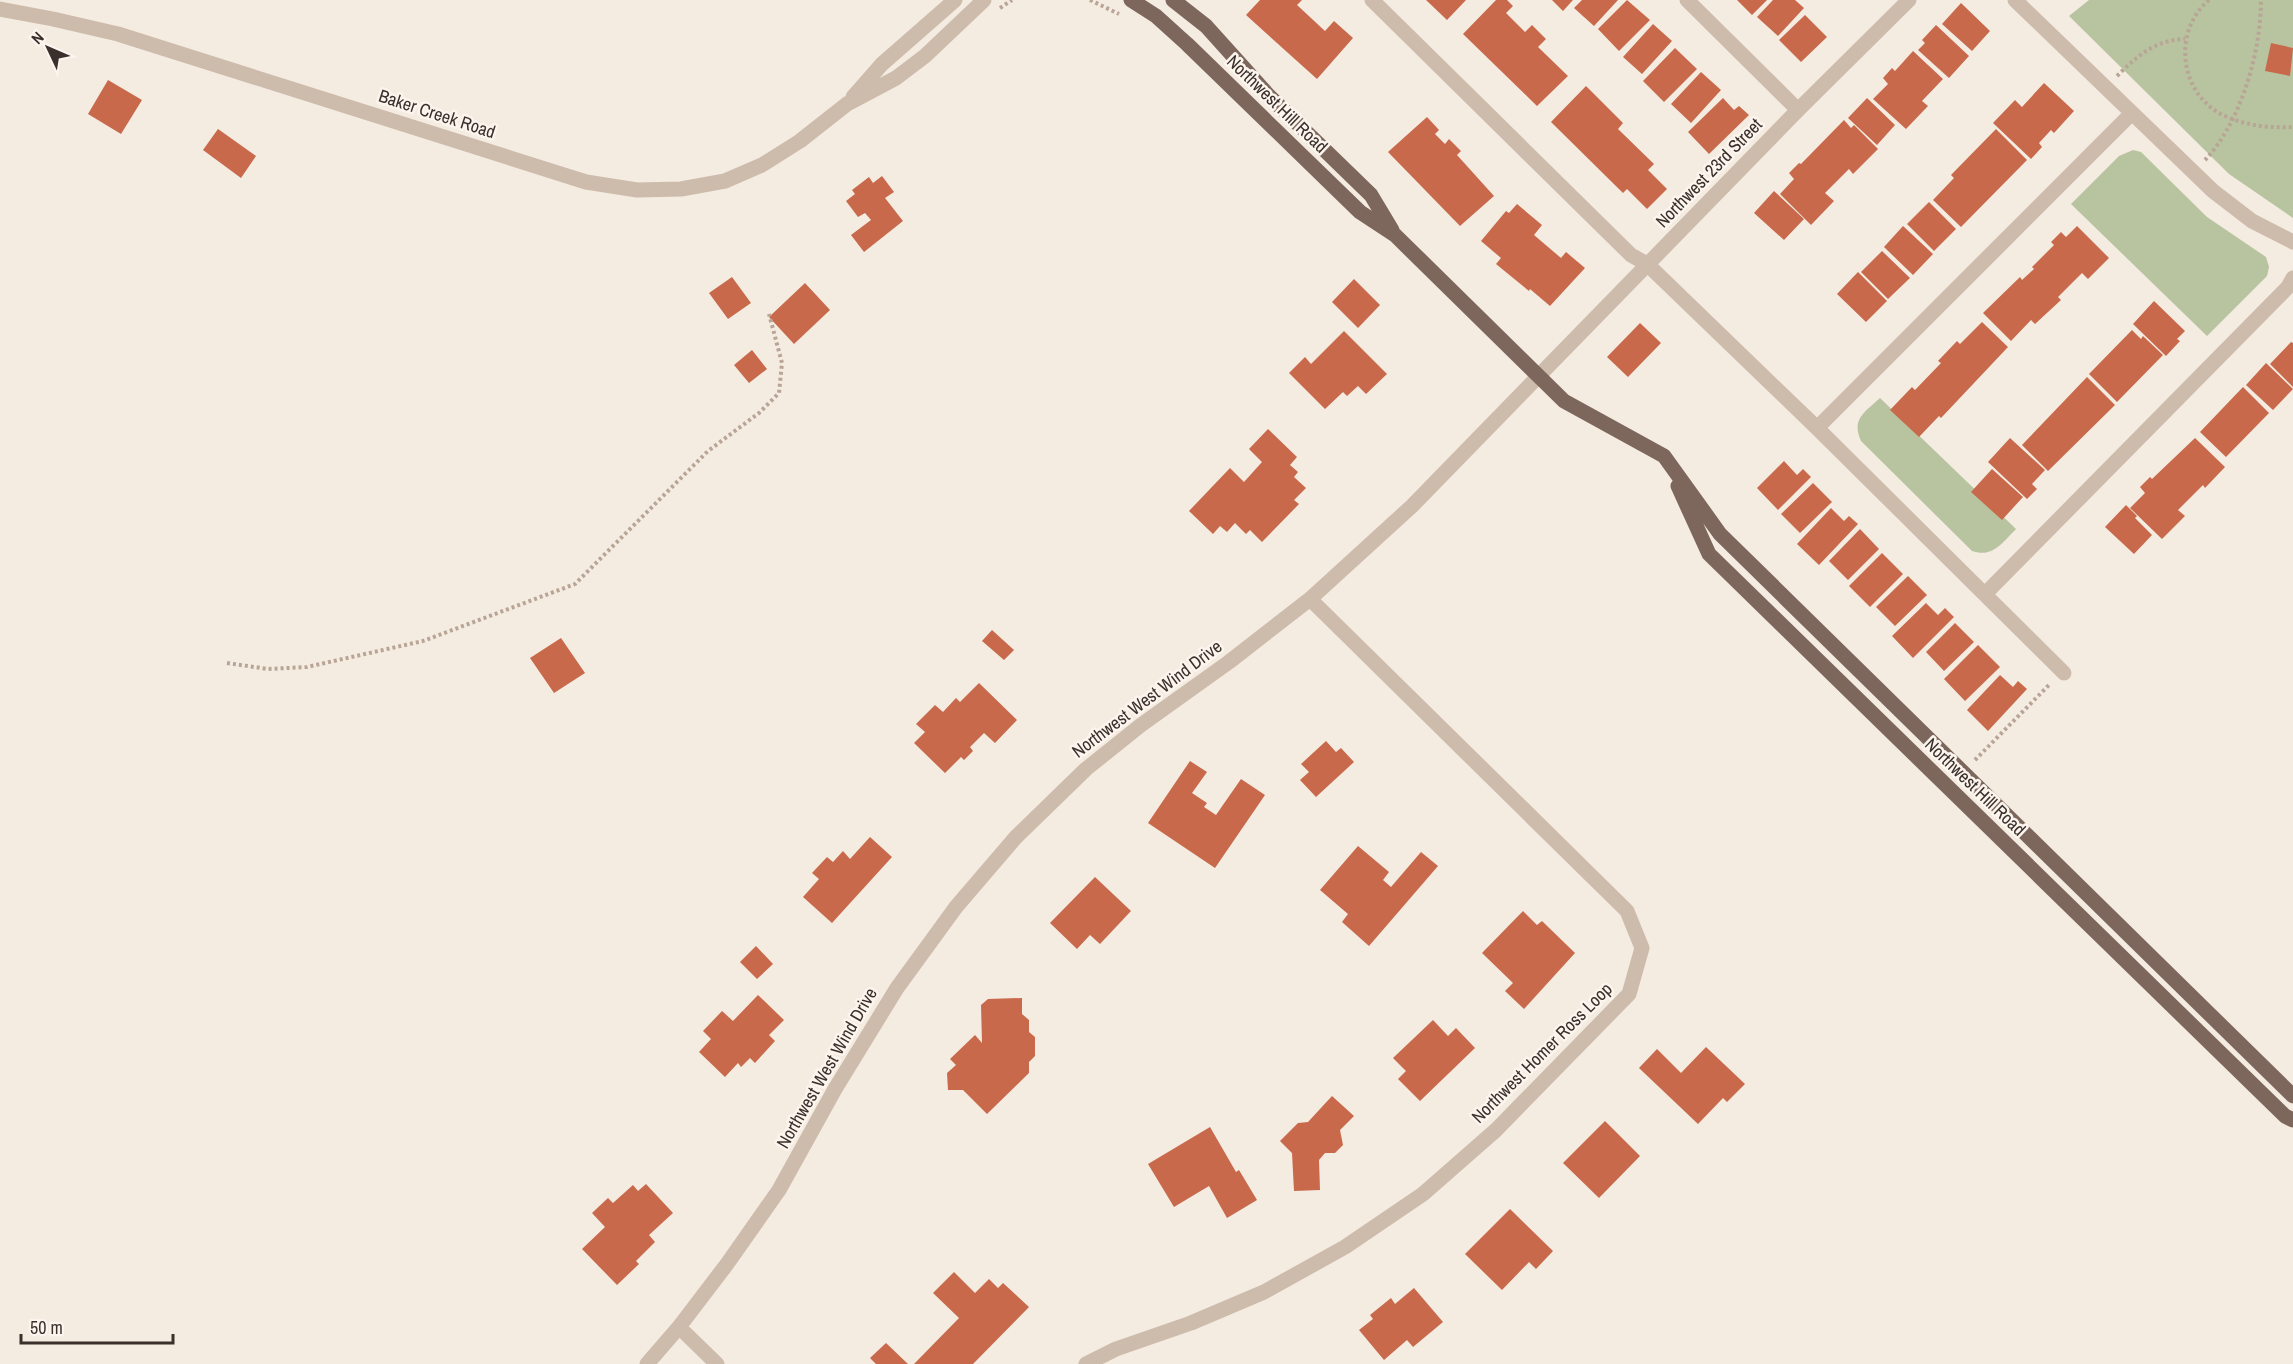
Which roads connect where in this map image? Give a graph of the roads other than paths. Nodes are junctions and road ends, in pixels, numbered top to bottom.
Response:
1 (955, 0) edge
2 (984, 0) edge
3 (1131, 0) edge
4 (1173, 0) edge
5 (1372, 0) edge
6 (1687, 0) edge
7 (1909, 0) edge
8 (2015, 0) edge
9 (0, 9) edge
10 (847, 104) junction
11 (1798, 110) junction
12 (2132, 112) junction
13 (1395, 235) junction
14 (2293, 242) edge
15 (1647, 264) junction
16 (2293, 278) edge
17 (1539, 376) junction
18 (1817, 428) junction
19 (1664, 456) junction
20 (1985, 594) junction
21 (1310, 599) junction
22 (2064, 673) dead end
23 (2293, 1096) edge
24 (2293, 1120) edge
25 (679, 1327) junction
26 (647, 1364) edge
27 (717, 1364) edge
28 (1086, 1364) edge

1 - 10 street, Baker Creek Road
2 - 10 street, Baker Creek Road
3 - 13 main road, Northwest Hill Road
4 - 13 main road, Northwest Hill Road
5 - 15 street
6 - 11 street
7 - 11 street, Northwest 23rd Street
8 - 12 street
9 - 10 street, Baker Creek Road
11 - 15 street, Northwest 23rd Street
12 - 14 street
12 - 18 street
13 - 17 main road, Northwest Hill Road
15 - 17 street, Northwest 23rd Street
15 - 18 street
16 - 20 street
17 - 19 main road, Northwest Hill Road
17 - 21 street, Northwest West Wind Drive
18 - 20 street
19 - 23 main road, Northwest Hill Road
19 - 24 main road, Northwest Hill Road
20 - 22 street
21 - 25 street, Northwest West Wind Drive
21 - 28 street, Northwest Homer Ross Loop
25 - 26 street, Northwest West Wind Drive
25 - 27 street

